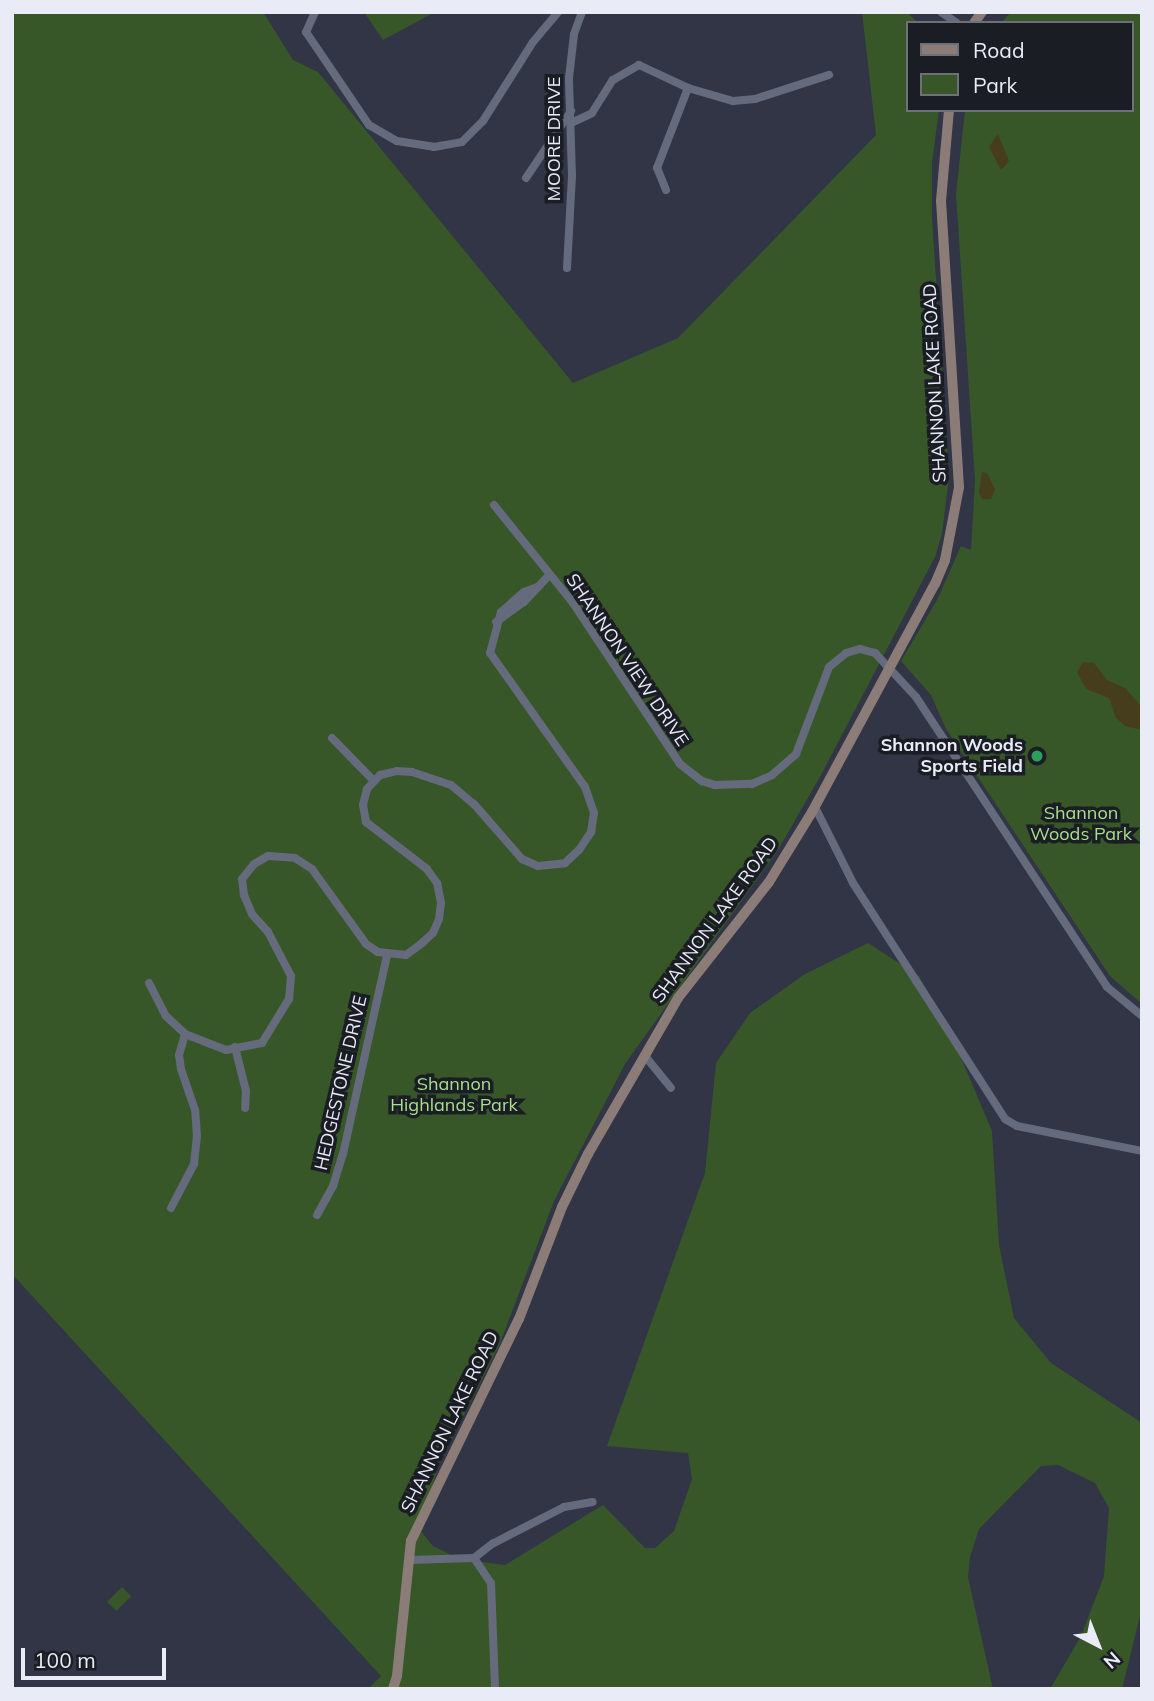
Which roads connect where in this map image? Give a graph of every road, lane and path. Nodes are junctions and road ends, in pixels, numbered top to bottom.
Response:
1 (315, 12) edge
2 (558, 12) edge
3 (582, 12) edge
4 (829, 75) dead end
5 (688, 88) junction
6 (571, 111) junction
7 (948, 112) edge
8 (571, 123) junction
9 (526, 178) dead end
10 (666, 190) dead end
11 (567, 268) dead end
12 (494, 505) dead end
13 (550, 575) junction
14 (888, 668) junction
15 (332, 738) dead end
16 (373, 780) junction
17 (815, 807) junction
18 (387, 955) junction
19 (149, 983) dead end
20 (1142, 1016) edge
21 (185, 1034) junction
22 (236, 1047) junction
23 (645, 1056) junction
24 (671, 1088) dead end
25 (245, 1108) dead end
26 (1142, 1151) edge
27 (172, 1209) dead end
28 (317, 1215) dead end
29 (593, 1503) dead end
30 (474, 1558) junction
31 (409, 1560) junction
32 (393, 1689) edge
33 (495, 1689) edge

1 - 2 street
3 - 6 street, MOORE DRIVE
4 - 5 street
5 - 8 street
5 - 10 street
6 - 8 street, MOORE DRIVE
6 - 9 street
7 - 14 main road, SHANNON LAKE ROAD
8 - 11 street, MOORE DRIVE
12 - 13 street, SHANNON VIEW DRIVE
13 - 14 street, SHANNON VIEW DRIVE
13 - 16 street
14 - 17 main road, SHANNON LAKE ROAD
14 - 20 street, SHANNON VIEW DRIVE
15 - 16 street
16 - 18 street
17 - 23 main road, SHANNON LAKE ROAD
17 - 26 street
18 - 22 street
18 - 28 street, HEDGESTONE DRIVE
19 - 21 street
21 - 22 street
21 - 27 street
22 - 25 street
23 - 24 street
23 - 31 main road, SHANNON LAKE ROAD
29 - 30 street
30 - 31 street
30 - 33 street
31 - 32 main road, SHANNON LAKE ROAD

